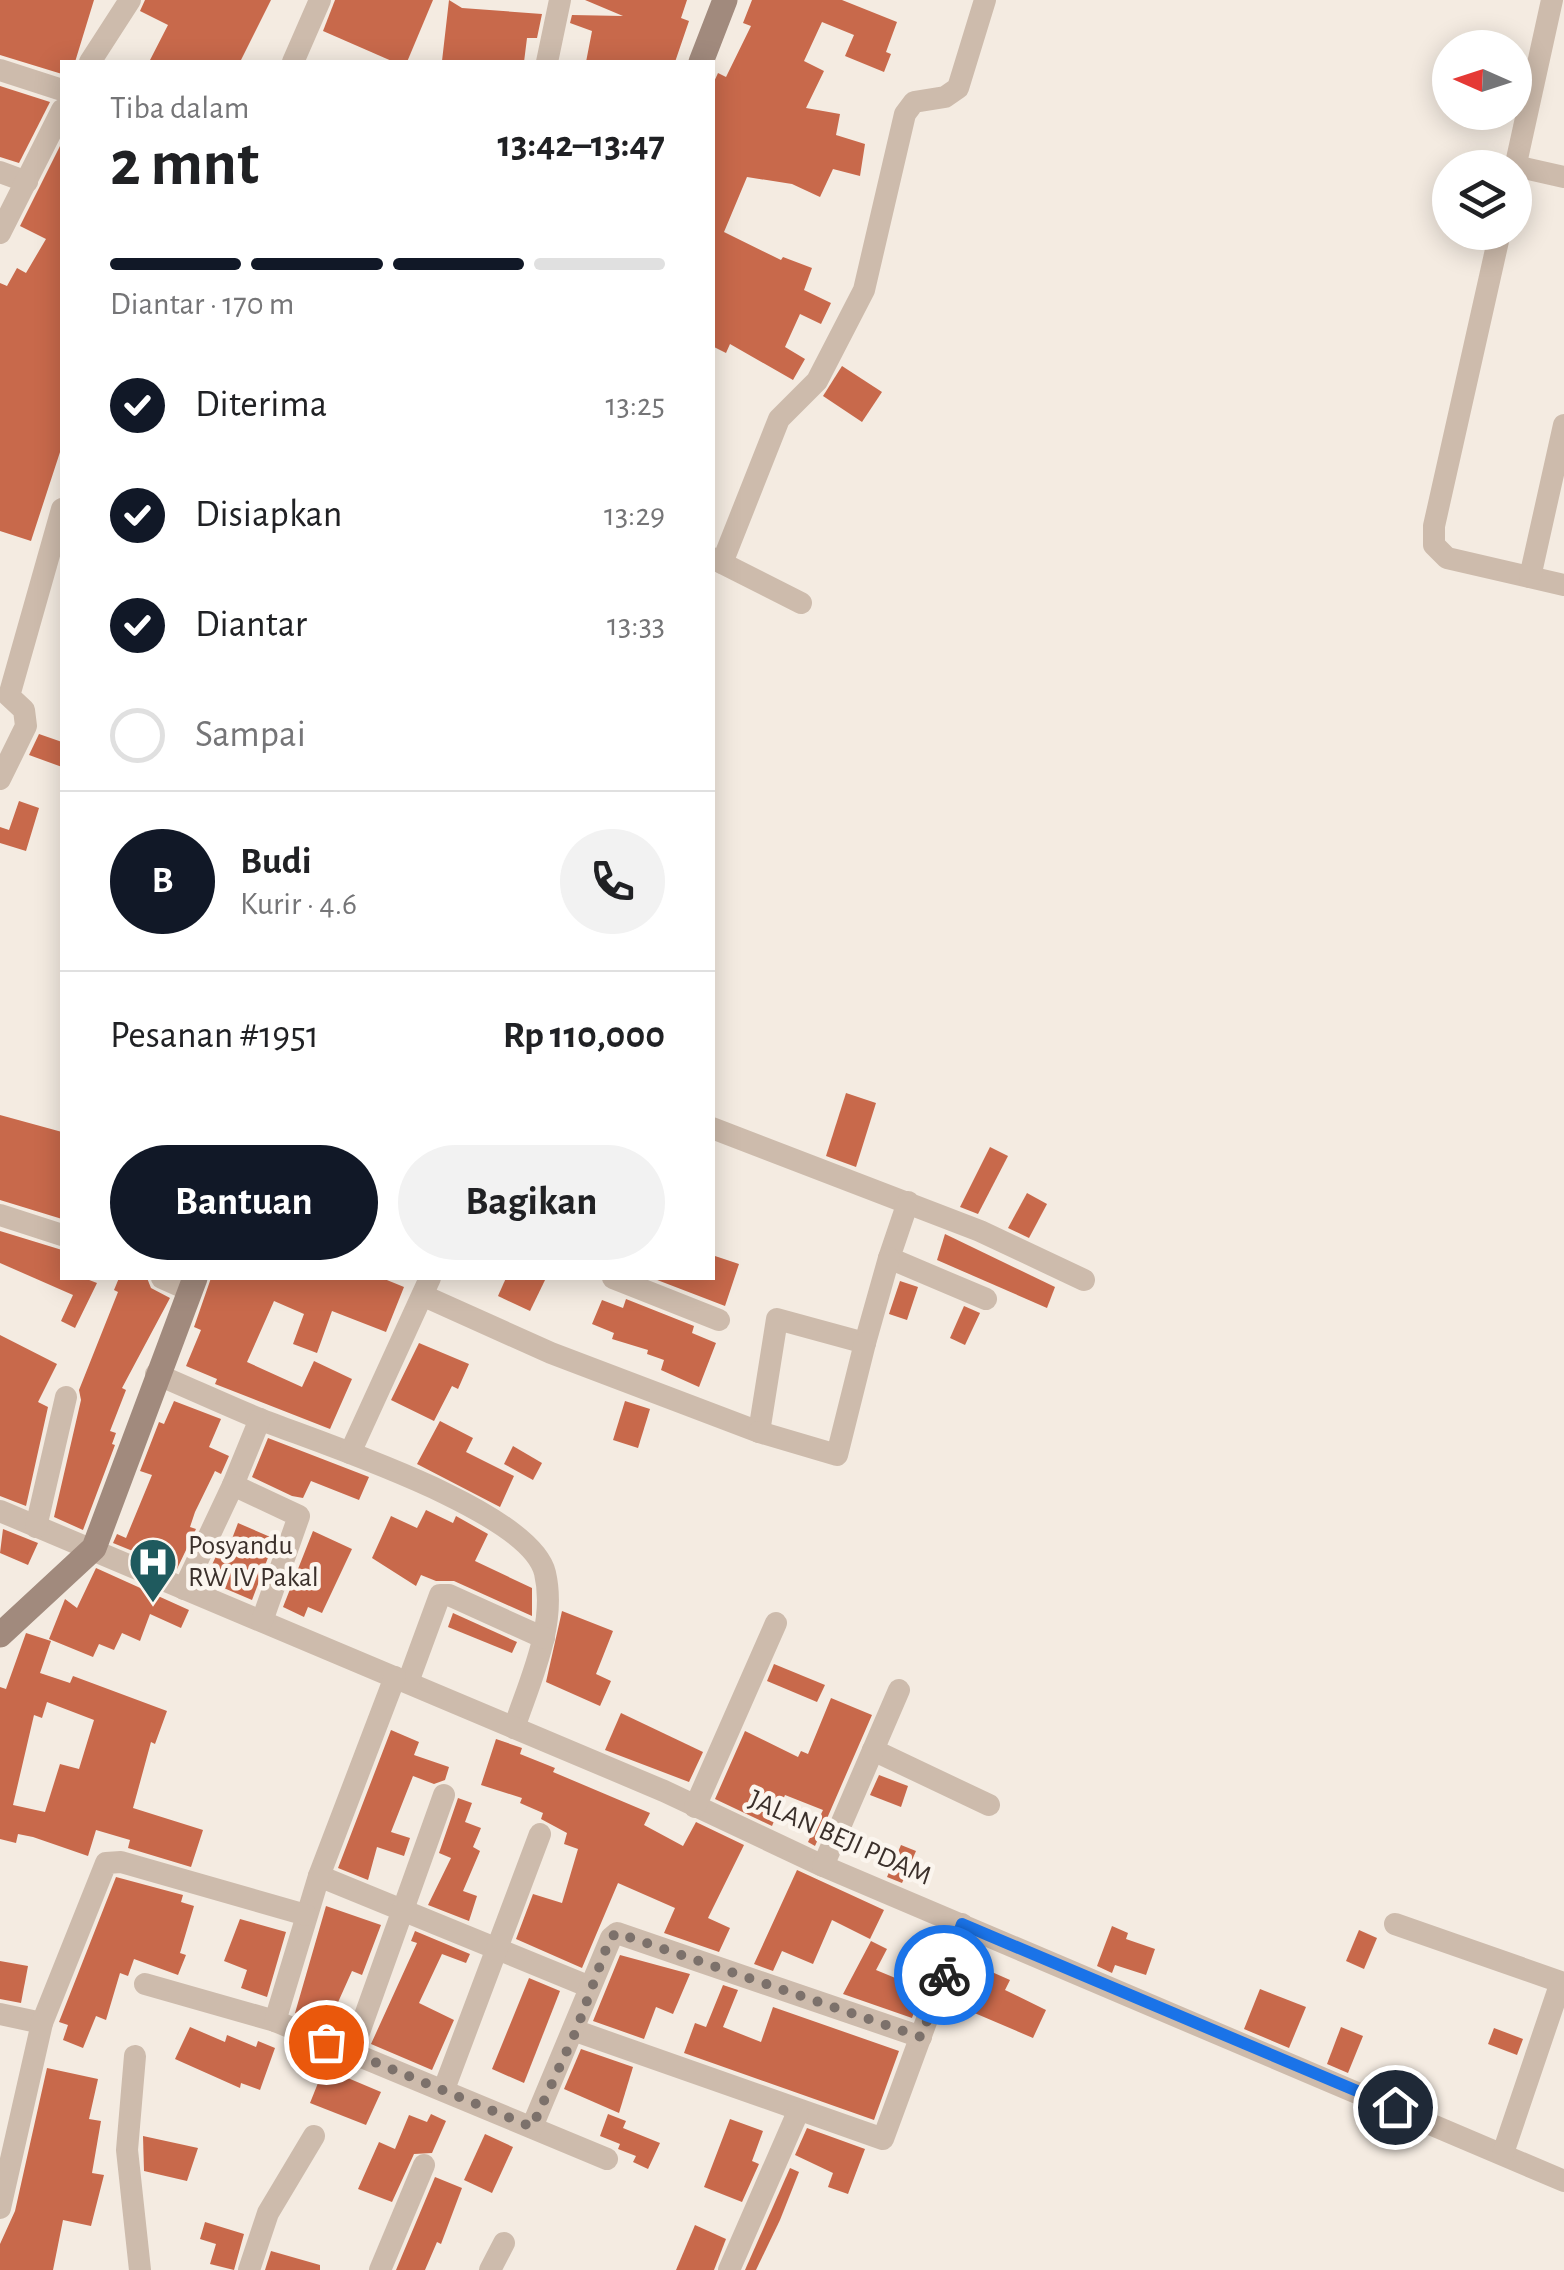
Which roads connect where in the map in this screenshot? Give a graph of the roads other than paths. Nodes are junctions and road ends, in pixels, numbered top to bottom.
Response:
1 (130, 0) edge
2 (320, 0) edge
3 (560, 0) edge
4 (724, 0) edge
5 (985, 0) edge
6 (1552, 0) edge
7 (91, 60) edge
8 (293, 60) edge
9 (547, 60) edge
10 (702, 60) edge
11 (0, 70) edge
12 (60, 89) edge
13 (60, 114) edge
14 (1519, 150) edge
15 (1532, 170) edge
16 (0, 172) edge
17 (1564, 177) edge
18 (27, 182) junction
19 (0, 232) edge
20 (1496, 250) edge
21 (1564, 424) edge
22 (60, 515) edge
23 (717, 561) edge
24 (1530, 577) junction
25 (1564, 584) edge
26 (801, 604) dead end
27 (4, 695) edge
28 (0, 779) edge
29 (715, 1129) edge
30 (908, 1202) junction
31 (0, 1215) edge
32 (60, 1235) edge
33 (889, 1258) junction
34 (618, 1280) edge
35 (1084, 1280) dead end
36 (192, 1284) edge
37 (427, 1287) edge
38 (986, 1299) dead end
39 (719, 1320) dead end
40 (864, 1344) junction
41 (156, 1374) junction
42 (66, 1397) dead end
43 (260, 1419) junction
44 (759, 1432) junction
45 (350, 1453) junction
46 (233, 1485) junction
47 (0, 1511) edge
48 (36, 1527) junction
49 (94, 1548) junction
50 (184, 1589) junction
51 (262, 1621) junction
52 (776, 1624) dead end
53 (0, 1635) edge
54 (544, 1638) junction
55 (401, 1680) junction
56 (898, 1690) dead end
57 (514, 1728) junction
58 (873, 1750) junction
59 (444, 1795) dead end
60 (990, 1804) dead end
61 (695, 1808) junction
62 (540, 1834) dead end
63 (823, 1866) junction
64 (319, 1876) junction
65 (403, 1908) junction
66 (306, 1915) junction
67 (962, 1924) junction
68 (1396, 1924) dead end
69 (496, 1947) junction
70 (145, 1984) dead end
71 (590, 1987) junction
72 (0, 2014) edge
73 (275, 2021) junction
74 (42, 2023) junction
75 (576, 2031) junction
76 (921, 2037) junction
77 (352, 2052) junction
78 (135, 2056) dead end
79 (444, 2089) junction
80 (798, 2112) junction
81 (532, 2127) junction
82 (314, 2136) dead end
83 (1503, 2152) junction
84 (607, 2159) dead end
85 (424, 2166) dead end
86 (1564, 2181) edge
87 (0, 2208) edge
88 (504, 2242) dead end
89 (140, 2270) edge
90 (249, 2270) edge
91 (380, 2270) edge
92 (490, 2270) edge
93 (728, 2270) edge

1 - 7 street
2 - 8 street
3 - 9 street
4 - 10 street
5 - 23 street
6 - 14 street
11 - 12 street
13 - 18 street
15 - 17 street
16 - 18 street
18 - 19 street
20 - 24 street
21 - 24 street
22 - 27 street
23 - 26 street
24 - 25 street
27 - 28 street
29 - 30 street
30 - 33 street
30 - 35 street
31 - 32 street
33 - 38 street
33 - 40 street
34 - 39 street
36 - 41 street
37 - 44 street
37 - 45 street
40 - 44 street
40 - 44 street
41 - 43 street
41 - 49 street
42 - 48 street
43 - 45 street
43 - 46 street
45 - 54 street
46 - 50 street
46 - 51 street
47 - 48 street, JALAN BEJI PDAM
48 - 49 street, JALAN BEJI PDAM
49 - 50 street, JALAN BEJI PDAM
49 - 53 street
50 - 51 street, JALAN BEJI PDAM
51 - 55 street, JALAN BEJI PDAM
52 - 61 street
54 - 55 street
54 - 57 street
55 - 57 street, JALAN BEJI PDAM
55 - 64 street
56 - 58 street
57 - 61 street, JALAN BEJI PDAM
58 - 60 street
58 - 63 street
59 - 65 street
61 - 63 street, JALAN BEJI PDAM
62 - 69 street
63 - 67 street, JALAN BEJI PDAM
64 - 65 street
64 - 66 street
65 - 69 street
65 - 77 street
66 - 73 street
66 - 74 street
67 - 76 street
67 - 83 street, JALAN BEJI PDAM
68 - 83 street
69 - 71 street
69 - 79 street
70 - 73 street
71 - 75 street
71 - 76 street
72 - 74 street
73 - 77 street
74 - 87 street
75 - 80 street
75 - 81 street
76 - 80 street
77 - 79 street
78 - 89 street
79 - 81 street
80 - 93 street
81 - 84 street
82 - 90 street
83 - 86 street, JALAN BEJI PDAM
85 - 91 street
88 - 92 street

